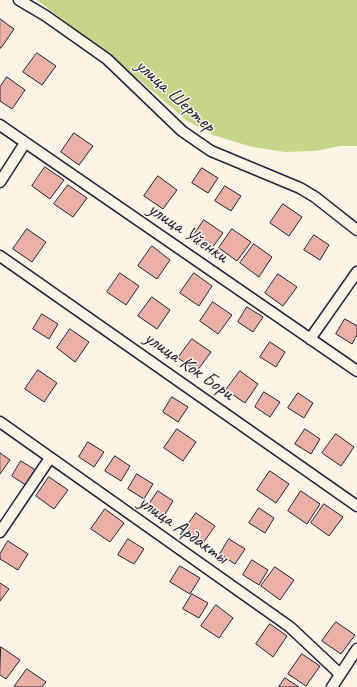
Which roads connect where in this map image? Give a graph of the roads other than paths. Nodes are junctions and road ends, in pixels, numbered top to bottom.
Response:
1 (19, 0) edge
2 (0, 125) edge
3 (25, 143) junction
4 (0, 182) edge
5 (357, 230) edge
6 (0, 256) edge
7 (357, 272) edge
8 (310, 338) junction
9 (357, 371) edge
10 (0, 422) edge
11 (50, 458) junction
12 (357, 506) edge
13 (0, 532) edge
14 (357, 649) edge
15 (340, 674) junction
16 (332, 687) edge

1 - 5 street, улица Шертер
2 - 3 street, улица Уйенки
3 - 4 street
3 - 8 street, улица Уйенки
6 - 12 street, улица Кок Бори
7 - 8 street
8 - 9 street, улица Уйенки
10 - 11 street, улица Ардакты
11 - 13 street
11 - 15 street, улица Ардакты
14 - 15 street
15 - 16 street

